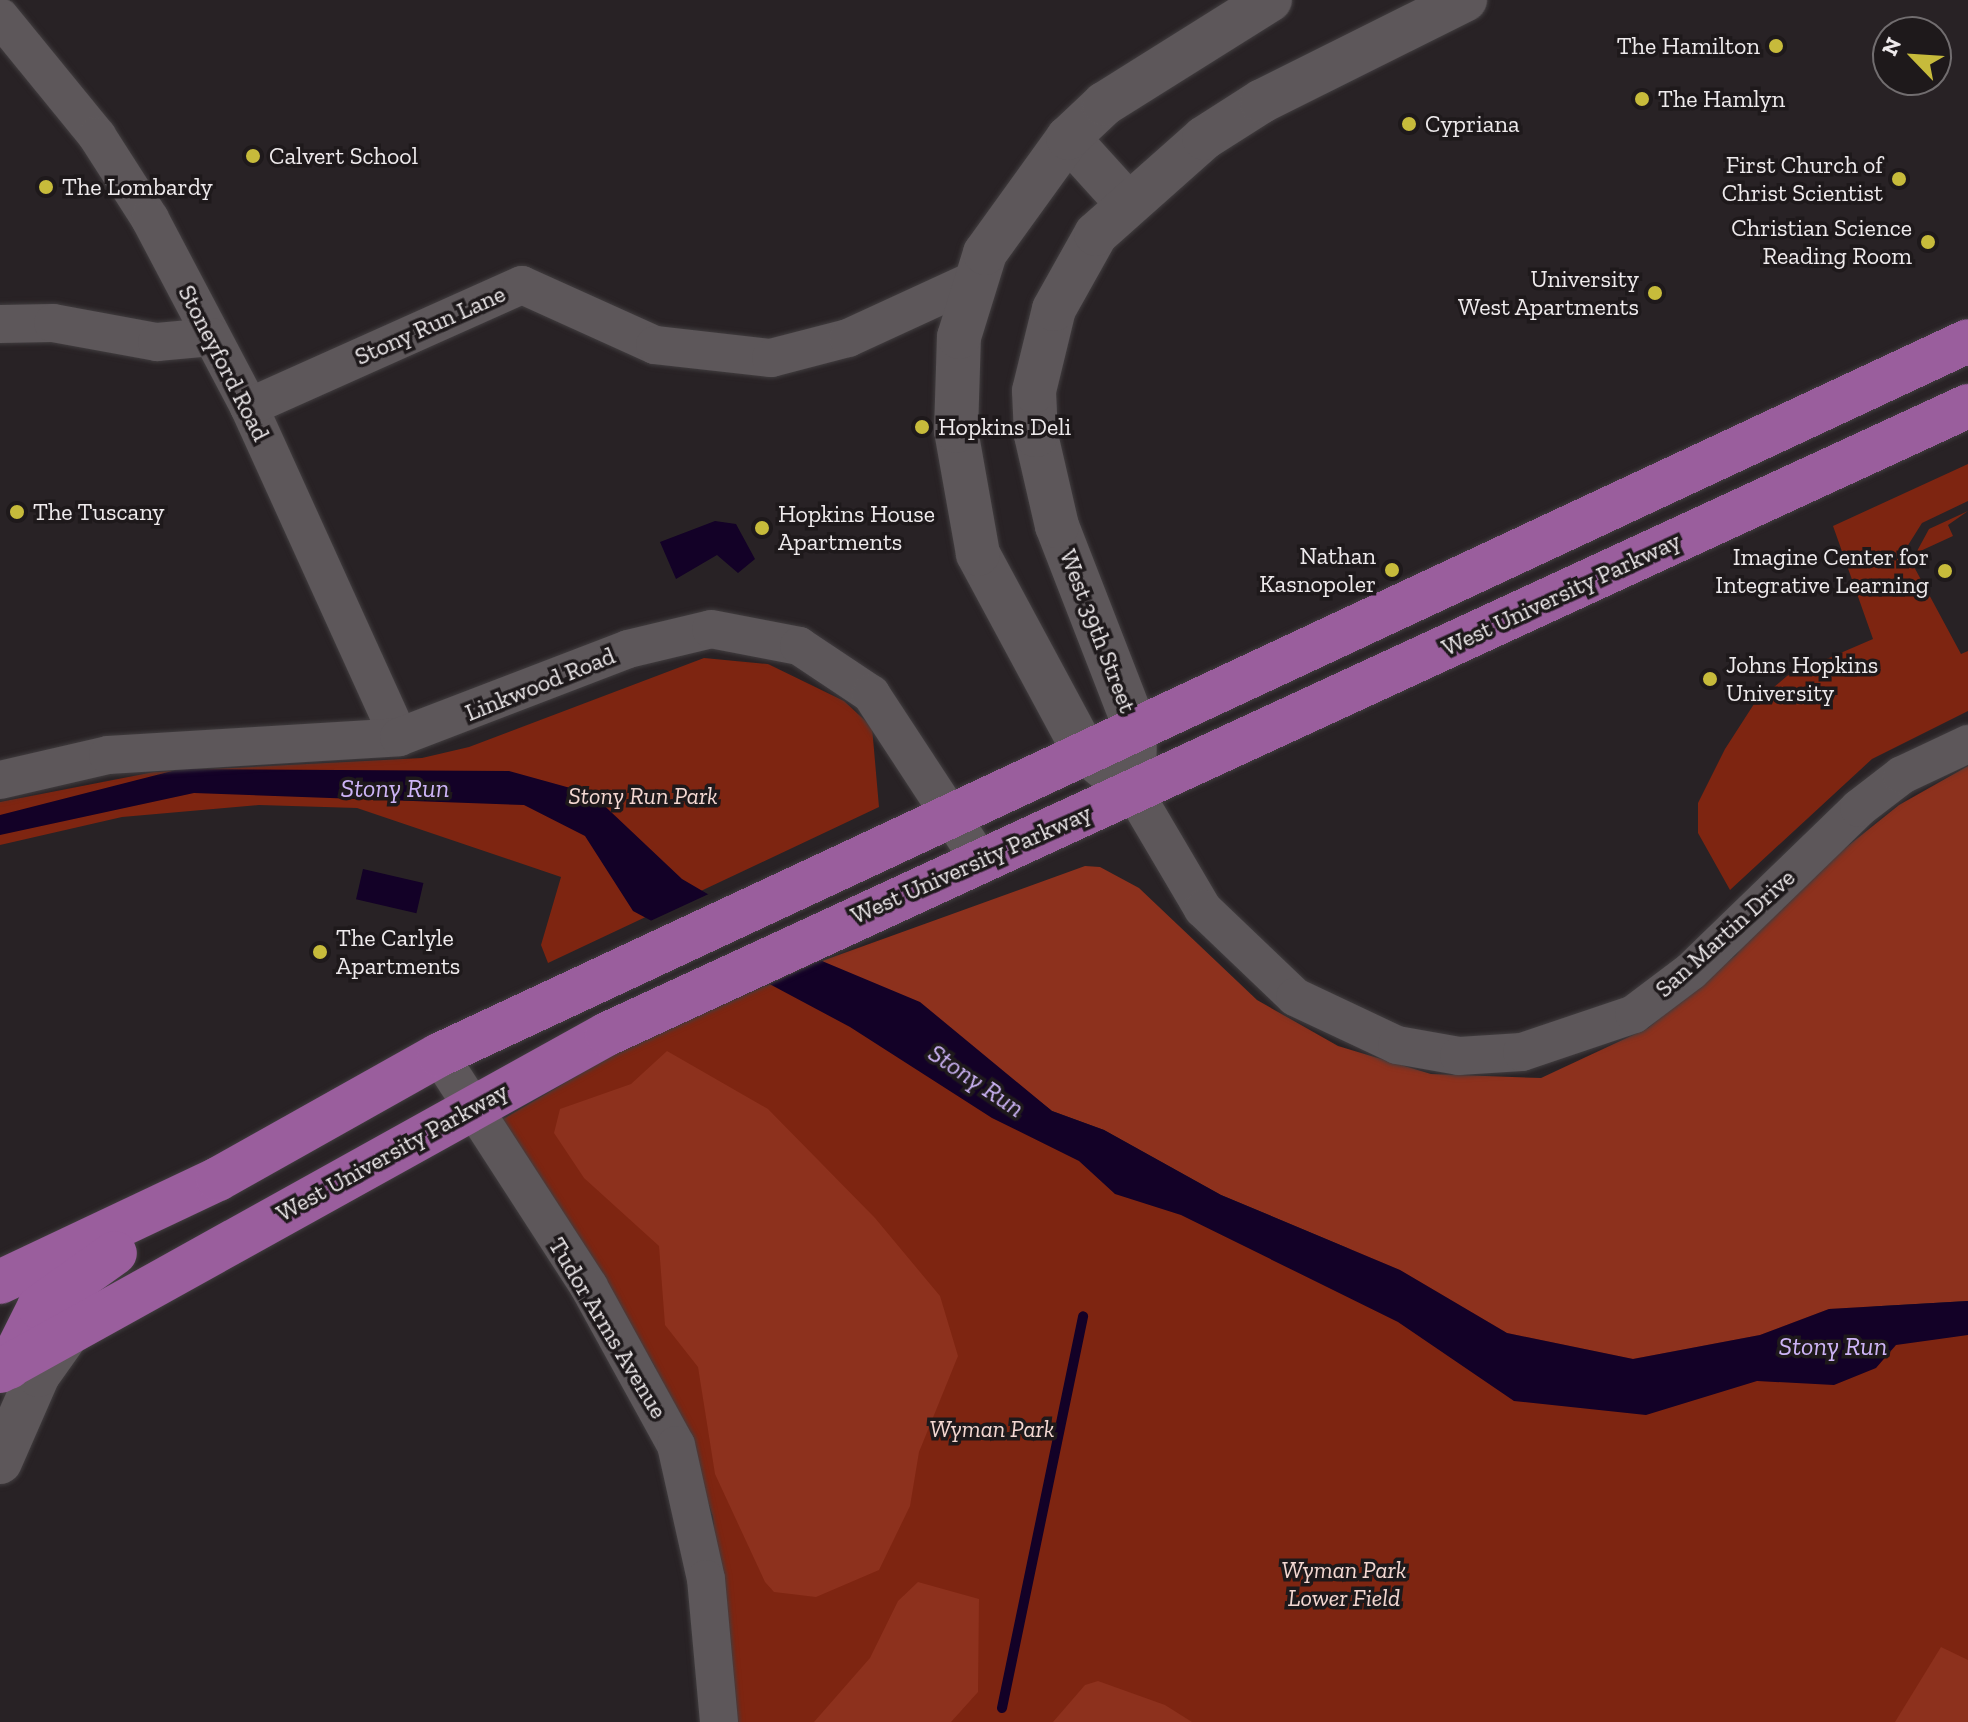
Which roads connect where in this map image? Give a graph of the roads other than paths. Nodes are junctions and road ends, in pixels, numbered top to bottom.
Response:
1 (1270, 0) edge
2 (1465, 0) edge
3 (0, 17) edge
4 (1068, 138) junction
5 (1126, 202) junction
6 (974, 280) junction
7 (0, 324) edge
8 (212, 337) junction
9 (1968, 341) edge
10 (1968, 406) edge
11 (249, 407) junction
12 (1135, 727) junction
13 (399, 737) junction
14 (1968, 744) edge
15 (1084, 751) junction
16 (0, 780) edge
17 (1134, 792) junction
18 (950, 815) junction
19 (979, 859) junction
20 (439, 1055) junction
21 (469, 1107) junction
22 (218, 1179) junction
23 (0, 1282) edge
24 (65, 1337) junction
25 (3, 1376) edge
26 (0, 1462) edge
27 (719, 1722) edge

1 - 4 street
2 - 5 street, West 39th Street
3 - 8 street, Stoneyford Road
4 - 5 street
4 - 6 street
5 - 12 street, West 39th Street
6 - 11 street, Stony Run Lane
6 - 15 street
7 - 8 street
8 - 11 street, Stoneyford Road
9 - 12 main road, West University Parkway
10 - 17 main road, West University Parkway
11 - 13 street, Stoneyford Road
12 - 15 main road, West University Parkway
12 - 17 street, West 39th Street
13 - 16 street, Linkwood Road
13 - 18 street, Linkwood Road
14 - 17 street, San Martin Drive
15 - 17 street
15 - 18 main road, West University Parkway
17 - 19 main road, West University Parkway
18 - 19 street, Linkwood Road
18 - 20 main road, West University Parkway
19 - 21 main road, West University Parkway
20 - 21 street, Tudor Arms Avenue
20 - 22 main road, West University Parkway
21 - 24 main road, West University Parkway
21 - 27 street, Tudor Arms Avenue
22 - 23 main road, West University Parkway
22 - 25 main road
24 - 25 main road, West University Parkway
24 - 26 street

